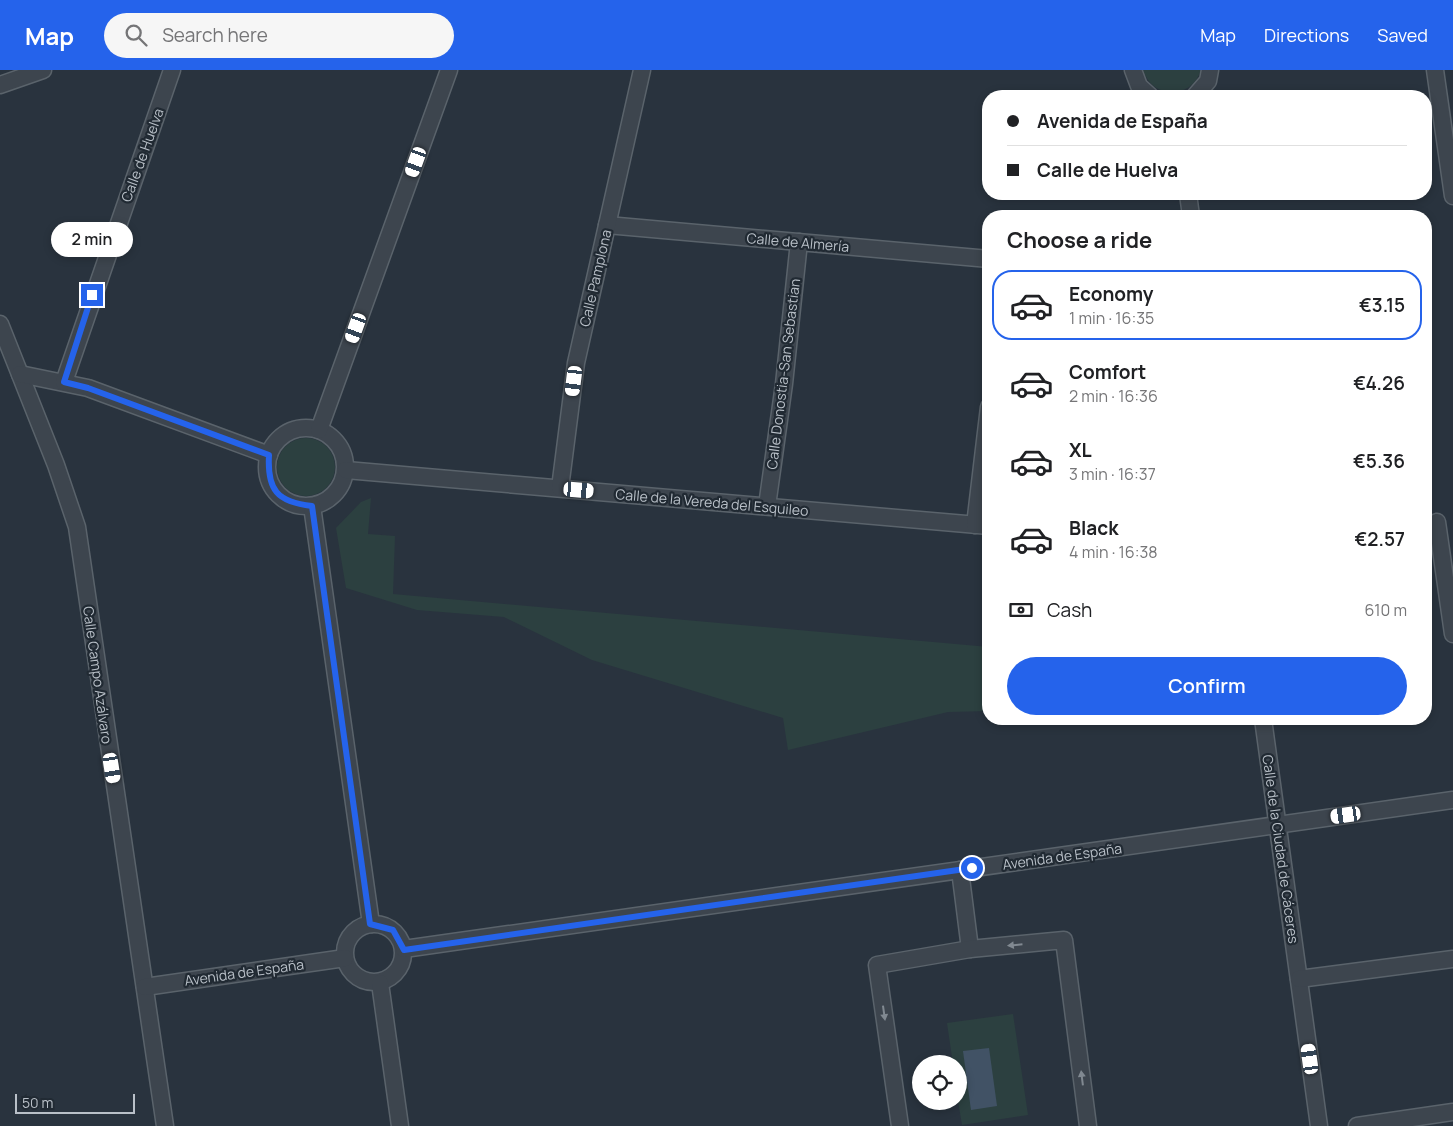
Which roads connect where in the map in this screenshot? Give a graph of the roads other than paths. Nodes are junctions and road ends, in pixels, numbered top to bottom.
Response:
1 (43, 70) edge
2 (172, 70) edge
3 (449, 70) edge
4 (642, 70) edge
5 (1133, 70) edge
6 (1210, 70) edge
7 (1436, 70) edge
8 (0, 85) edge
9 (1143, 90) edge
10 (1200, 90) edge
11 (1453, 196) edge
12 (607, 226) junction
13 (799, 242) junction
14 (982, 258) edge
15 (0, 324) edge
16 (20, 374) junction
17 (64, 382) junction
18 (319, 430) junction
19 (269, 455) junction
20 (346, 470) junction
21 (560, 488) junction
22 (312, 506) junction
23 (767, 506) junction
24 (1439, 522) edge
25 (982, 525) edge
26 (1453, 634) edge
27 (1264, 725) edge
28 (1453, 800) edge
29 (1278, 825) junction
30 (960, 870) junction
31 (370, 924) junction
32 (404, 950) junction
33 (970, 950) junction
34 (345, 958) junction
35 (1453, 959) edge
36 (1299, 979) junction
37 (380, 983) junction
38 (144, 988) junction
39 (1453, 1112) edge
40 (165, 1126) edge
41 (400, 1126) edge
42 (900, 1126) edge
43 (1088, 1126) edge
44 (1320, 1126) edge
45 (1357, 1126) edge

1 - 8 street
2 - 17 street, Calle de Huelva
3 - 18 street
4 - 12 street, Calle Pamplona
5 - 9 street
6 - 10 street
7 - 11 street
12 - 13 street, Calle de Almería
12 - 21 street, Calle Pamplona
13 - 14 street, Calle de Almería
13 - 23 street, Calle Donostia-San Sebastian
15 - 16 street, Calle Campo Azálvaro
16 - 17 street
16 - 38 street, Calle Campo Azálvaro
17 - 19 street
18 - 19 street
18 - 20 street
19 - 22 street
20 - 21 street, Calle de la Vereda del Esquileo
20 - 22 street
21 - 23 street, Calle de la Vereda del Esquileo
22 - 31 street
23 - 25 street, Calle de la Vereda del Esquileo
24 - 26 street
27 - 29 street, Calle de la Ciudad de Cáceres
28 - 29 street, Avenida de España
29 - 30 street, Avenida de España
29 - 36 street, Calle de la Ciudad de Cáceres
30 - 32 street, Avenida de España
30 - 33 street
31 - 32 street
31 - 34 street
32 - 37 street
33 -> 42 street
43 -> 33 street
34 - 37 street
34 - 38 street, Avenida de España
35 - 36 street
36 - 44 street, Calle de la Ciudad de Cáceres
37 - 41 street
38 - 40 street, Calle Campo Azálvaro
39 - 45 street

